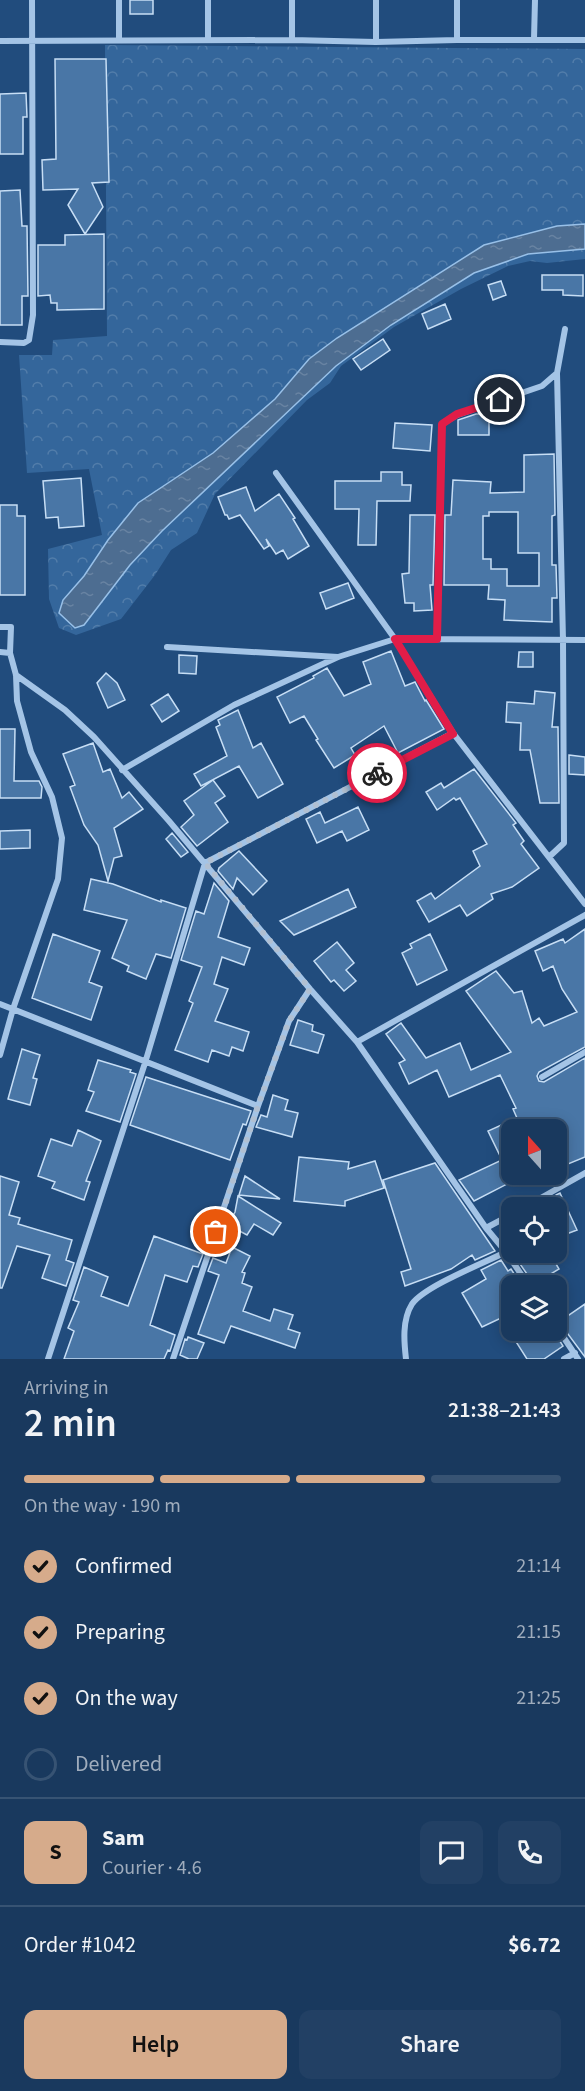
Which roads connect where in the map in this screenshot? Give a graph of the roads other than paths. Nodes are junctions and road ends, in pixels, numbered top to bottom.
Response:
1 (32, 0) edge
2 (119, 0) edge
3 (208, 0) edge
4 (292, 0) edge
5 (376, 0) edge
6 (457, 0) edge
7 (535, 0) edge
8 (534, 39) junction
9 (119, 40) junction
10 (208, 40) junction
11 (292, 40) junction
12 (457, 40) junction
13 (585, 40) edge
14 (0, 41) edge
15 (32, 42) junction
16 (376, 42) junction
17 (565, 330) dead end
18 (0, 342) edge
19 (557, 373) junction
20 (276, 473) dead end
21 (0, 627) edge
22 (395, 639) junction
23 (437, 639) junction
24 (563, 640) junction
25 (585, 640) edge
26 (167, 647) dead end
27 (0, 652) edge
28 (10, 652) junction
29 (338, 657) junction
30 (16, 675) junction
31 (453, 734) junction
32 (122, 770) junction
33 (549, 857) junction
34 (205, 863) junction
35 (585, 904) edge
36 (585, 915) edge
37 (310, 989) junction
38 (0, 1004) edge
39 (13, 1009) junction
40 (357, 1042) junction
41 (585, 1052) edge
42 (0, 1055) edge
43 (145, 1063) junction
44 (542, 1077) dead end
45 (258, 1106) junction
46 (585, 1173) edge
47 (542, 1197) edge
48 (501, 1220) edge
49 (486, 1228) junction
50 (501, 1246) edge
51 (501, 1254) edge
52 (566, 1341) edge
53 (577, 1356) edge
54 (48, 1359) edge
55 (173, 1359) edge
56 (406, 1359) edge
57 (564, 1359) edge

1 - 15 street
2 - 9 street
3 - 10 street
4 - 11 street
5 - 16 street
6 - 12 street
7 - 8 street
8 - 12 street
8 - 13 street
9 - 10 street
9 - 15 street
10 - 11 street
11 - 16 street
12 - 16 street
14 - 15 street
15 - 18 street
17 - 19 street
19 - 23 street
19 - 24 street
20 - 22 street
21 - 28 street
22 - 23 street
22 - 29 street
22 - 31 street
23 - 24 street
24 - 25 street
24 - 33 street
26 - 29 street
27 - 28 street
28 - 30 street
29 - 32 street
30 - 32 street
30 - 39 street
31 - 33 street
31 - 34 street
32 - 34 street
33 - 35 street
34 - 37 street
34 - 43 street
36 - 40 street
37 - 40 street
37 - 45 street
38 - 39 street
39 - 42 street
39 - 43 street
40 - 49 street
41 - 44 street
43 - 45 street
43 - 54 street
45 - 55 street
46 - 47 street
48 - 49 street
49 - 50 street
51 - 56 street
52 - 53 street
53 - 57 street

